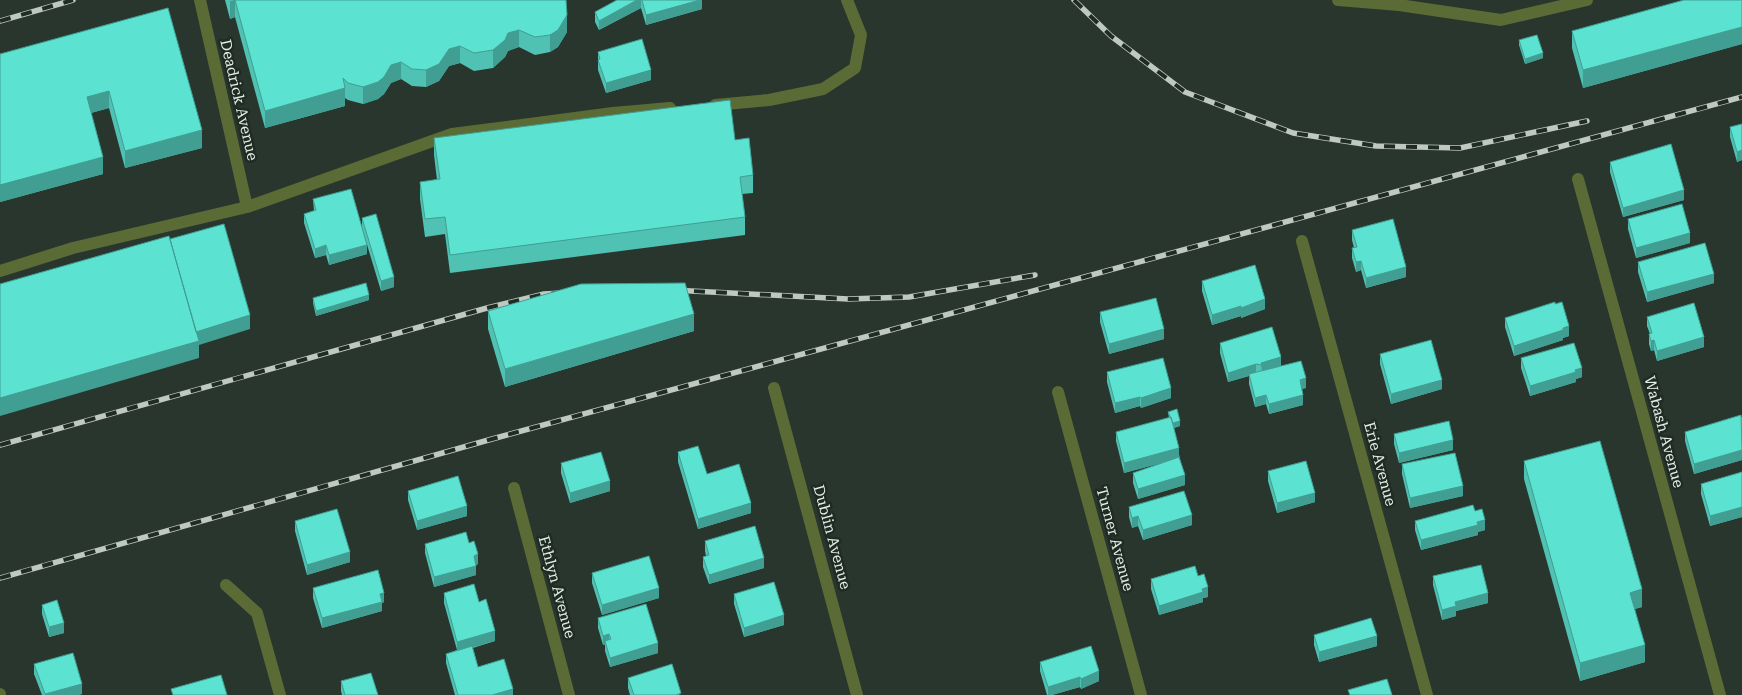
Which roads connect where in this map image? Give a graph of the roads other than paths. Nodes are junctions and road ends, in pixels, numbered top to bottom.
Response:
1 (200, 0) edge
2 (847, 0) edge
3 (1338, 0) edge
4 (1587, 0) edge
5 (701, 106) edge
6 (681, 108) edge
7 (1578, 179) dead end
8 (247, 207) junction
9 (1302, 241) dead end
10 (0, 270) edge
11 (774, 388) dead end
12 (1058, 392) dead end
13 (514, 488) dead end
14 (226, 585) dead end
15 (280, 695) edge
16 (569, 695) edge
17 (857, 695) edge
18 (1142, 695) edge
19 (1427, 695) edge
20 (1720, 695) edge

1 - 8 street, Deadrick Avenue
2 - 5 street
3 - 4 street
6 - 8 street
7 - 20 street, Wabash Avenue
8 - 10 street
9 - 19 street, Erie Avenue
11 - 17 street, Dublin Avenue
12 - 18 street, Turner Avenue
13 - 16 street, Ethlyn Avenue
14 - 15 street

